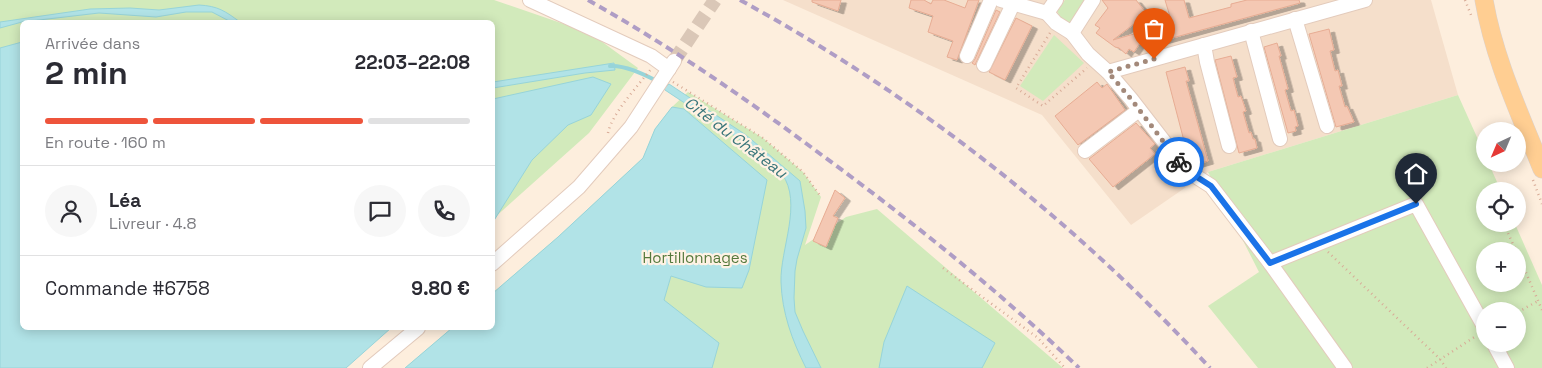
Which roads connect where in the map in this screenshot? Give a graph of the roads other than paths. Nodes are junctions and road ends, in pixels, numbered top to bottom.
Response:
1 (530, 0) edge
2 (991, 0) edge
3 (1056, 0) edge
4 (1093, 0) edge
5 (1365, 0) edge
6 (1484, 0) edge
7 (1007, 2) edge
8 (1051, 18) junction
9 (1295, 20) junction
10 (1072, 32) junction
11 (1251, 32) junction
12 (1204, 45) junction
13 (967, 56) dead end
14 (984, 65) dead end
15 (1108, 72) junction
16 (1139, 110) junction
17 (1327, 126) dead end
18 (1280, 139) dead end
19 (1229, 146) dead end
20 (1085, 152) dead end
21 (1542, 169) edge
22 (495, 261) edge
23 (1270, 263) junction
24 (1476, 321) edge
25 (416, 330) edge
26 (1498, 352) edge
27 (370, 368) edge
28 (1346, 368) edge
29 (1507, 368) edge

1 - 22 street
2 - 13 street
3 - 8 street
4 - 10 street
5 - 9 street
6 - 21 main road
7 - 8 street
7 - 14 street
8 - 10 street
9 - 11 street
9 - 17 street
10 - 15 street
11 - 12 street
11 - 18 street
12 - 15 street
12 - 19 street
15 - 16 street
16 - 20 street
16 - 23 street
23 - 24 street
23 - 28 street
25 - 27 street
26 - 29 street

